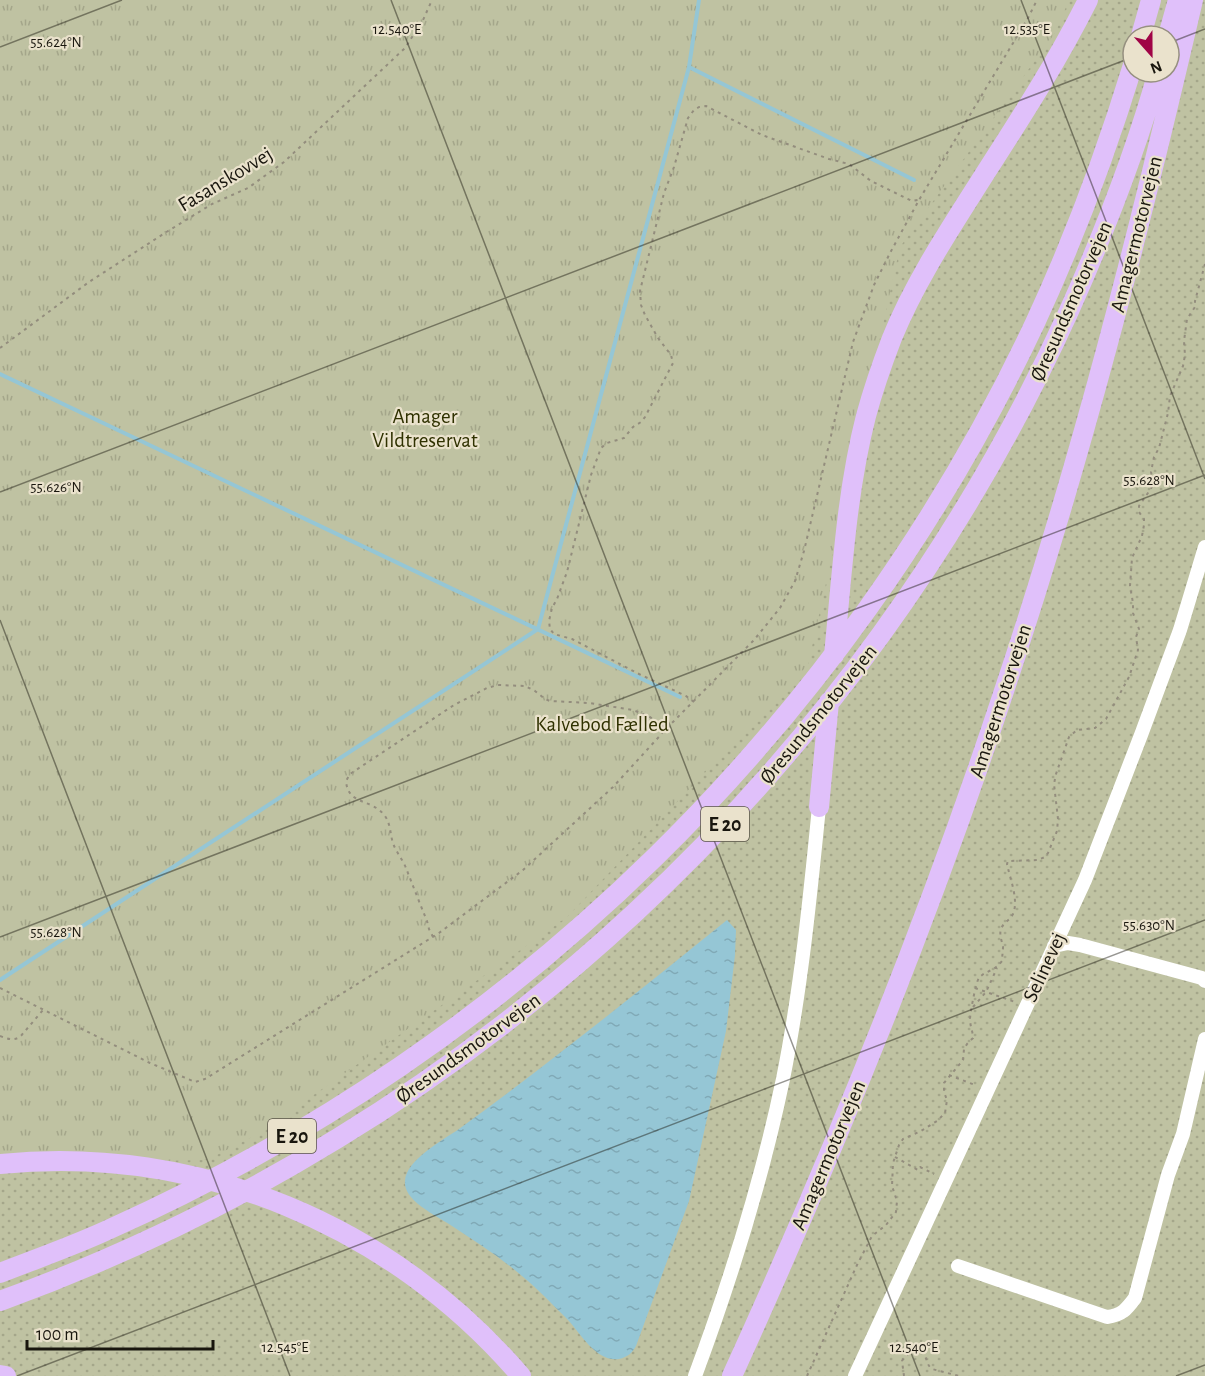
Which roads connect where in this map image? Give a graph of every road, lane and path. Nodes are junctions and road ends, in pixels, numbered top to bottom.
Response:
1 (432, 0) edge
2 (1036, 0) edge
3 (1088, 0) edge
4 (1151, 0) edge
5 (1178, 0) edge
6 (1193, 0) edge
7 (1144, 24) edge
8 (1171, 24) edge
9 (1127, 84) edge
10 (1154, 84) edge
11 (919, 200) junction
12 (1205, 264) edge
13 (0, 348) edge
14 (1205, 547) edge
15 (694, 702) junction
16 (667, 728) junction
17 (819, 807) joint
18 (433, 937) junction
19 (1054, 946) junction
20 (998, 966) junction
21 (1205, 981) edge
22 (0, 988) edge
23 (975, 988) junction
24 (986, 992) junction
25 (1017, 1002) dead end
26 (973, 1007) junction
27 (43, 1010) junction
28 (0, 1036) edge
29 (1205, 1039) edge
30 (949, 1075) junction
31 (977, 1085) dead end
32 (895, 1157) junction
33 (0, 1164) edge
34 (937, 1176) dead end
35 (958, 1266) dead end
36 (0, 1273) edge
37 (0, 1301) edge
38 (0, 1375) edge
39 (6, 1376) edge
40 (521, 1376) edge
41 (695, 1376) edge
42 (732, 1376) edge
43 (807, 1376) edge
44 (855, 1376) edge
45 (904, 1376) edge
46 (960, 1376) edge

1 - 13 path, Fasanskovvej
2 - 11 path
3 - 17 highway
4 - 7 highway
5 - 8 highway
6 - 42 highway, Amagermotorvejen
9 - 36 highway, Øresundsmotorvejen / E 20
10 - 37 highway, Øresundsmotorvejen / E 20
11 - 15 path
11 - 15 path
12 - 20 path
14 - 19 street, Selinevej
15 - 16 path
16 - 18 path
16 - 18 path
17 - 41 street
18 - 27 path
19 - 21 street
19 - 44 street, Selinevej
20 - 23 path
20 - 24 path
22 - 27 path
23 - 24 path
23 - 26 path
24 - 25 path
24 - 26 path
26 - 30 path
27 - 28 path
29 - 35 street
30 - 31 path
30 - 32 path
32 - 34 path
32 - 43 path
33 - 40 highway
38 - 39 highway
45 - 46 path

